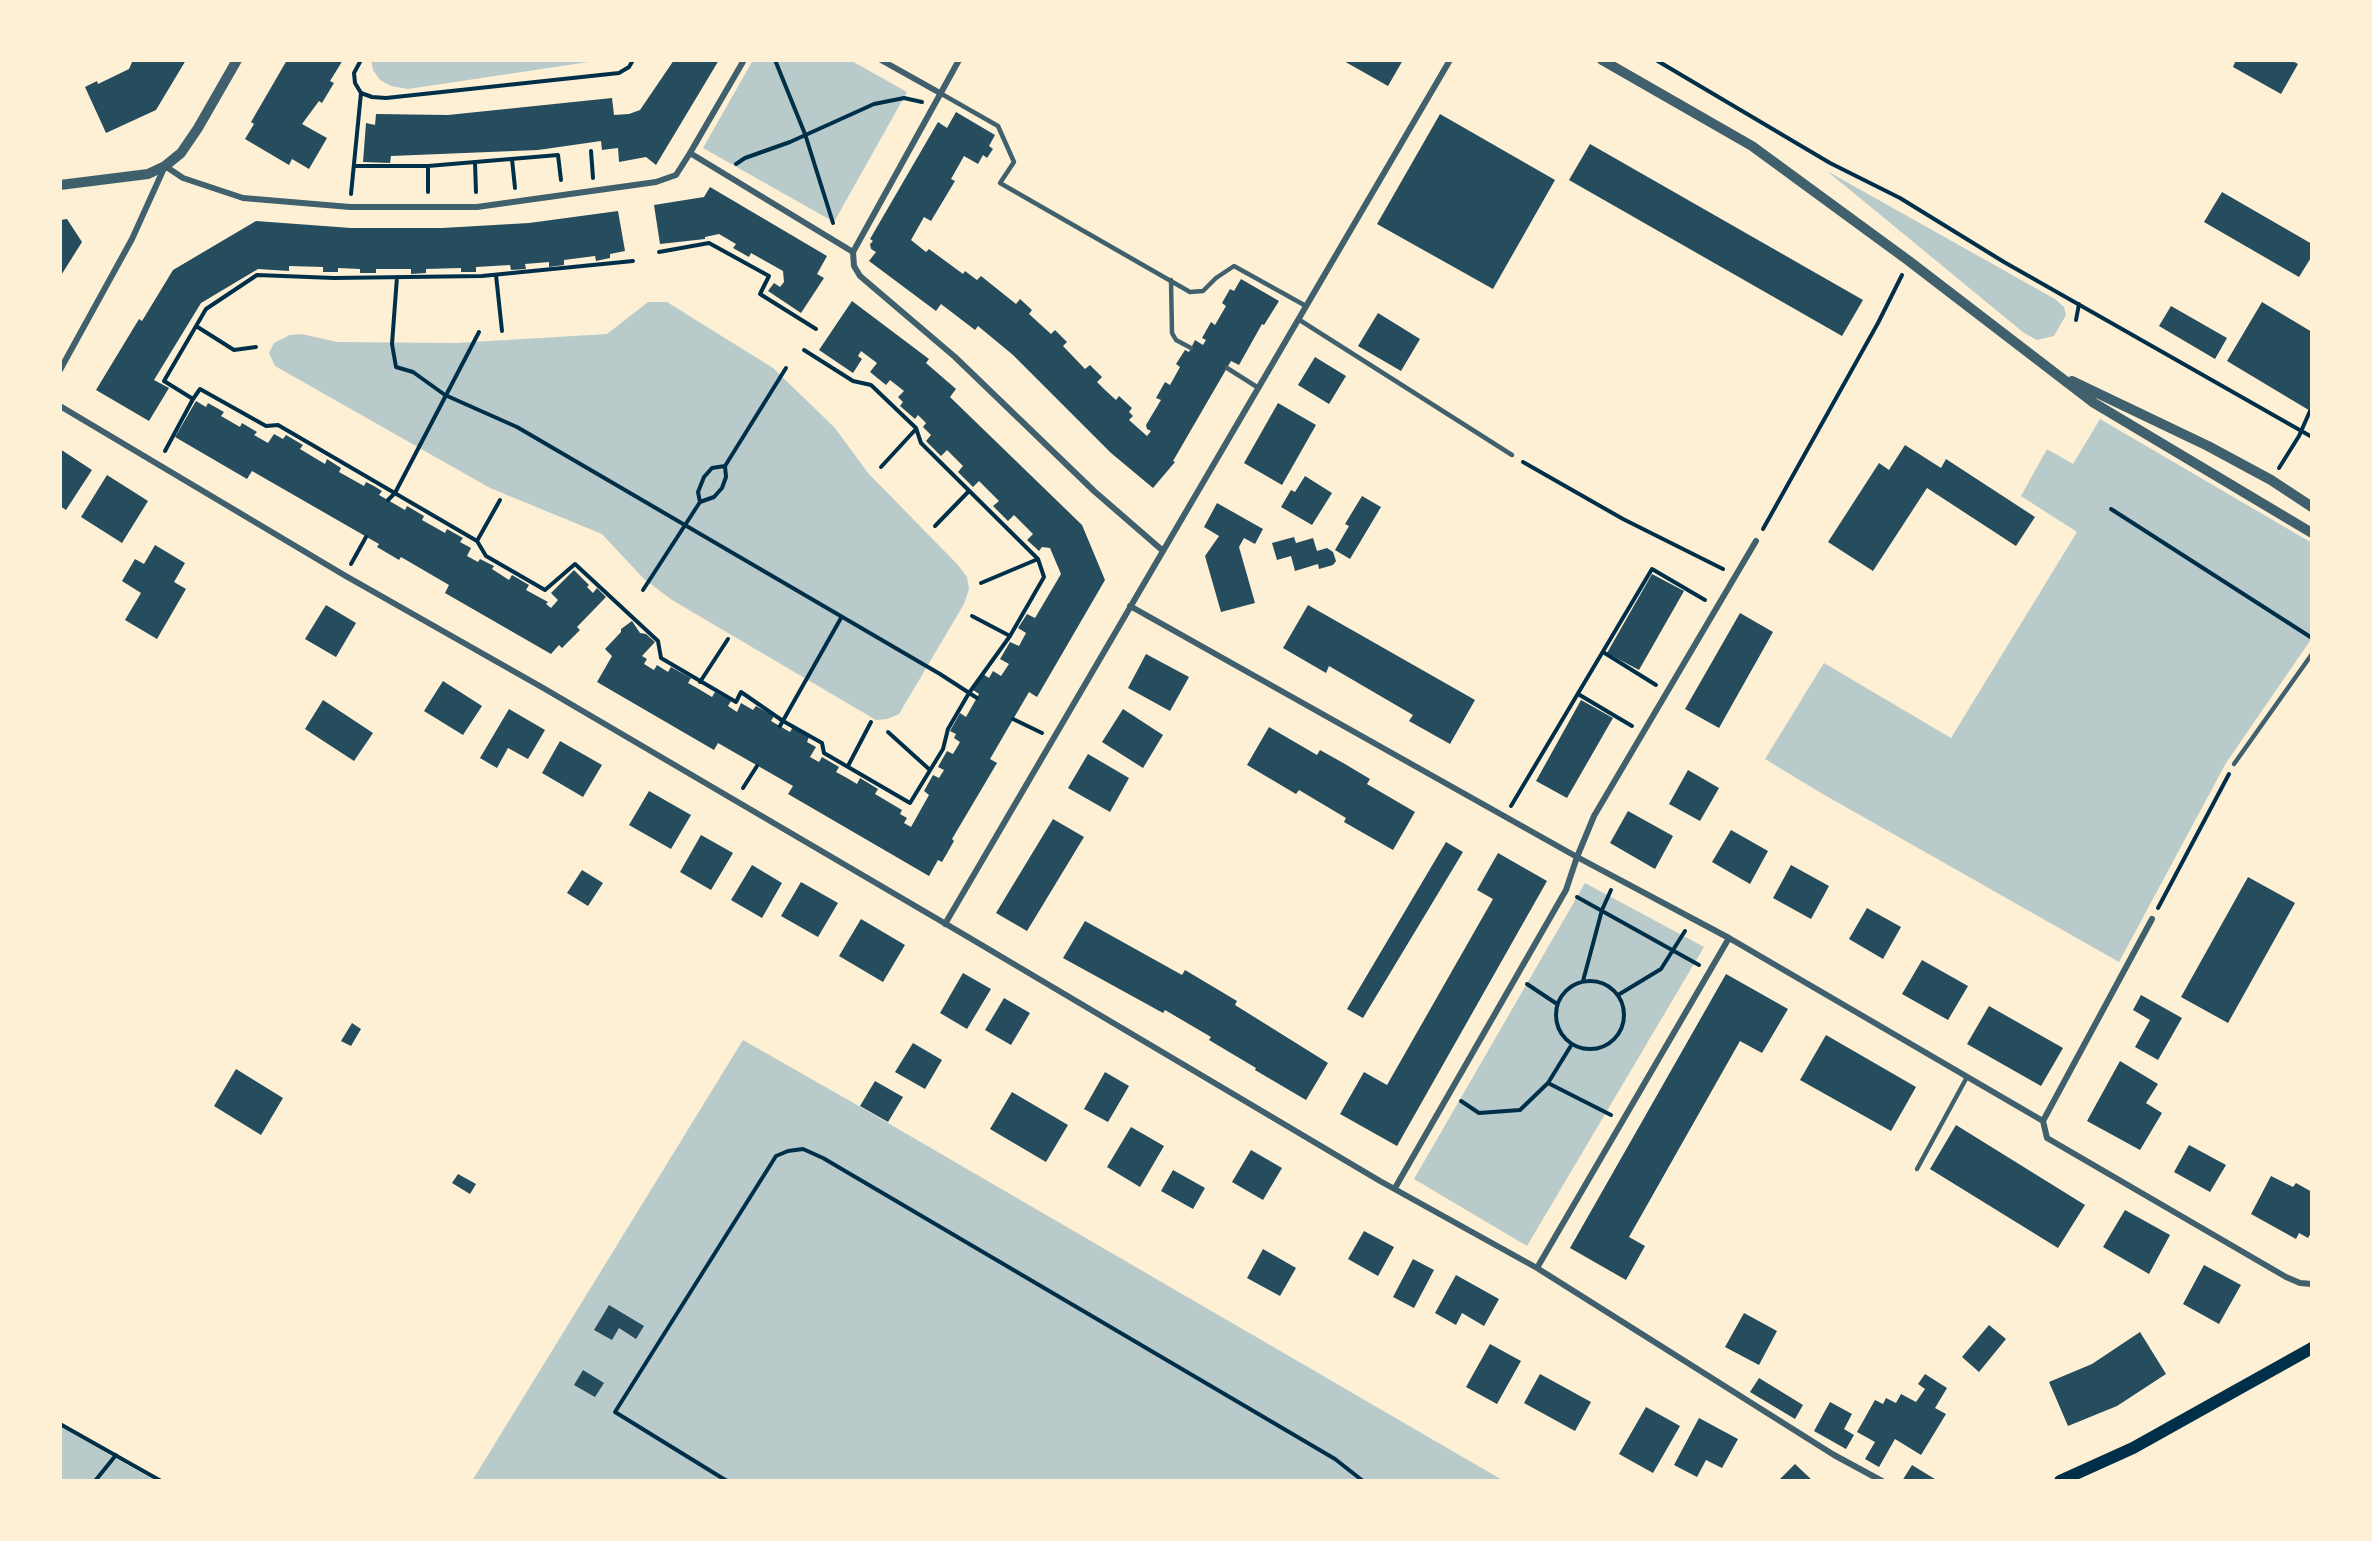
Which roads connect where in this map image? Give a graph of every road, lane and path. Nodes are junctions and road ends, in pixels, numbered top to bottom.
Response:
1 (237, 60) edge
2 (361, 60) edge
3 (633, 60) edge
4 (744, 60) edge
5 (775, 60) edge
6 (881, 60) edge
7 (959, 60) edge
8 (1450, 60) edge
9 (1602, 60) edge
10 (1656, 60) edge
11 (361, 93) junction
12 (940, 93) junction
13 (934, 104) junction
14 (805, 134) junction
15 (591, 152) dead end
16 (690, 153) junction
17 (512, 159) junction
18 (475, 163) junction
19 (165, 166) junction
20 (354, 166) junction
21 (428, 166) junction
22 (722, 173) junction
23 (60, 185) edge
24 (595, 192) junction
25 (562, 196) junction
26 (517, 202) junction
27 (350, 207) junction
28 (427, 207) junction
29 (477, 207) junction
30 (839, 243) junction
31 (659, 252) dead end
32 (853, 252) junction
33 (633, 261) dead end
34 (1909, 261) junction
35 (496, 275) junction
36 (397, 277) junction
37 (1171, 280) junction
38 (2079, 304) junction
39 (1306, 306) junction
40 (1298, 319) junction
41 (2076, 320) dead end
42 (196, 326) junction
43 (816, 328) dead end
44 (502, 331) dead end
45 (479, 332) dead end
46 (256, 347) dead end
47 (1191, 348) dead end
48 (804, 350) dead end
49 (786, 368) dead end
50 (1227, 368) dead end
51 (60, 370) edge
52 (2050, 370) junction
53 (1257, 387) junction
54 (446, 395) junction
55 (193, 399) junction
56 (60, 406) edge
57 (2310, 411) dead end
58 (916, 428) junction
59 (2302, 431) junction
60 (2312, 437) edge
61 (1512, 455) joint
62 (157, 464) junction
63 (724, 466) junction
64 (881, 467) dead end
65 (2271, 480) junction
66 (969, 491) junction
67 (395, 493) junction
68 (388, 500) dead end
69 (500, 500) dead end
70 (700, 502) junction
71 (2312, 507) edge
72 (2111, 509) dead end
73 (935, 526) dead end
74 (686, 527) junction
75 (2312, 533) edge
76 (366, 537) dead end
77 (477, 541) junction
78 (1756, 541) joint
79 (1162, 550) junction
80 (1038, 560) junction
81 (344, 575) junction
82 (1735, 577) junction
83 (981, 583) dead end
84 (643, 590) dead end
85 (1130, 606) junction
86 (1717, 607) junction
87 (972, 615) dead end
88 (841, 618) junction
89 (1010, 636) junction
90 (2312, 638) edge
91 (728, 639) dead end
92 (1603, 652) junction
93 (2312, 654) edge
94 (700, 682) junction
95 (1667, 692) junction
96 (969, 693) junction
97 (1578, 694) junction
98 (977, 698) dead end
99 (1013, 719) dead end
100 (783, 721) junction
101 (872, 723) dead end
102 (780, 726) dead end
103 (888, 732) dead end
104 (1643, 733) junction
105 (1052, 738) junction
106 (2234, 764) joint
107 (758, 766) dead end
108 (848, 766) junction
109 (930, 770) junction
110 (735, 800) junction
111 (1505, 817) junction
112 (1577, 857) junction
113 (1617, 878) junction
114 (1566, 890) junction
115 (1602, 910) junction
116 (1692, 918) junction
117 (2152, 919) joint
118 (945, 924) junction
119 (1729, 938) junction
120 (1674, 952) junction
121 (1710, 971) junction
122 (1517, 977) junction
123 (1583, 981) junction
124 (1618, 995) junction
125 (1557, 1004) junction
126 (1572, 1044) junction
127 (1967, 1077) junction
128 (1548, 1083) junction
129 (1450, 1094) junction
130 (1623, 1121) junction
131 (2043, 1121) junction
132 (1917, 1169) dead end
133 (1395, 1188) junction
134 (1537, 1268) junction
135 (2312, 1284) edge
136 (2312, 1348) edge
137 (60, 1424) edge
138 (116, 1455) junction
139 (95, 1481) edge
140 (161, 1481) edge
141 (727, 1481) edge
142 (1363, 1481) edge
143 (1882, 1481) edge
144 (2060, 1481) edge

1 - 19 street
2 - 11 path
3 - 11 path
4 - 16 street
5 - 14 path
6 - 12 street
7 - 12 street
8 - 39 street
9 - 34 street
10 - 38 path
11 - 20 path
12 - 13 street
12 - 37 lane
13 - 14 path
13 - 32 street
14 - 22 path
14 - 30 path
15 - 24 path
16 - 22 street
16 - 24 street
17 - 18 path
17 - 25 path
17 - 26 path
18 - 21 path
18 - 29 path
19 - 23 street
19 - 27 street
19 - 51 street
20 - 21 path
20 - 27 path
21 - 28 path
22 - 30 street
24 - 25 street
25 - 26 street
26 - 29 street
27 - 28 street
28 - 29 street
30 - 32 street
31 - 43 path
32 - 79 street
33 - 35 path
34 - 52 street
34 - 78 path
35 - 36 path
35 - 44 path
36 - 42 path
36 - 54 path
37 - 39 lane
37 - 47 lane
38 - 41 path
38 - 59 path
39 - 40 street
40 - 53 street
40 - 61 lane
42 - 46 path
42 - 55 path
45 - 54 path
48 - 58 path
49 - 63 path
50 - 53 lane
52 - 65 street
52 - 75 street
53 - 79 street
54 - 67 path
54 - 74 path
55 - 62 path
55 - 67 path
56 - 62 street
57 - 59 path
58 - 64 path
58 - 66 path
59 - 60 path
59 - 65 path
61 - 82 path
62 - 81 street
63 - 70 path
63 - 70 path
65 - 71 street
66 - 73 path
66 - 80 path
67 - 68 path
67 - 77 path
69 - 77 path
70 - 74 path
72 - 90 path
74 - 84 path
74 - 88 path
76 - 81 path
77 - 94 path
78 - 82 street
79 - 85 street
80 - 83 path
80 - 89 path
81 - 110 street
82 - 86 street
85 - 105 street
85 - 111 street
86 - 92 path
86 - 95 street
87 - 89 path
88 - 96 path
88 - 100 path
89 - 96 path
91 - 94 path
92 - 95 path
92 - 97 path
93 - 106 lane
94 - 100 path
95 - 104 street
96 - 98 path
96 - 109 path
97 - 104 path
97 - 111 path
99 - 105 path
100 - 102 path
100 - 108 path
101 - 108 path
103 - 109 path
104 - 112 street
105 - 118 street
106 - 117 path
107 - 110 path
108 - 109 path
110 - 118 street
111 - 112 street
112 - 113 street
112 - 114 street
113 - 115 path
113 - 116 street
114 - 115 path
114 - 122 street
115 - 120 path
115 - 123 path
116 - 119 street
116 - 120 path
117 - 131 street
118 - 133 street
119 - 121 street
119 - 127 street
120 - 121 path
120 - 124 path
121 - 130 street
122 - 125 path
122 - 129 street
123 - 124 path
123 - 125 path
124 - 126 path
125 - 126 path
126 - 128 path
127 - 131 street
127 - 132 lane
128 - 129 path
128 - 130 path
129 - 133 street
130 - 134 street
131 - 135 street
133 - 134 street
134 - 143 street
136 - 144 main road
137 - 138 path
138 - 139 path
138 - 140 path
141 - 142 path

